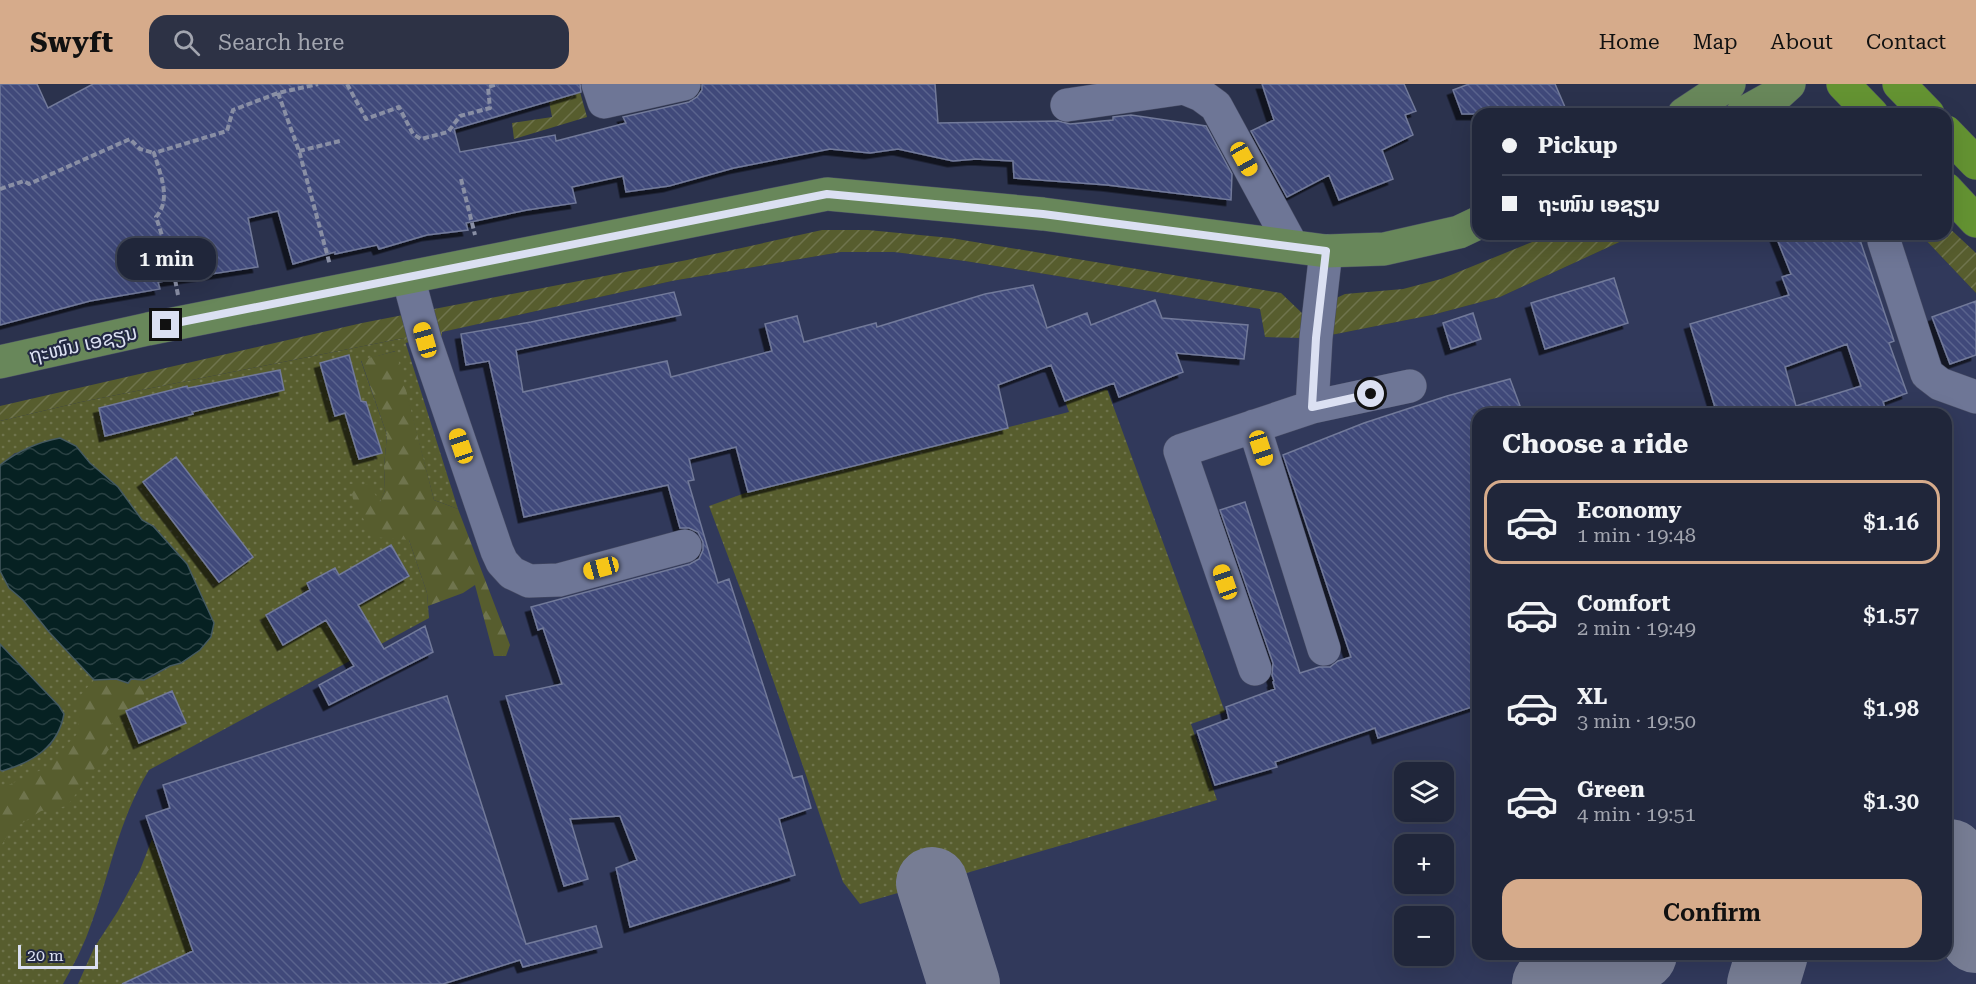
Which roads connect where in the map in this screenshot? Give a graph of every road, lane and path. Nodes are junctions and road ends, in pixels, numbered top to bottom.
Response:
1 (318, 84) edge
2 (347, 84) edge
3 (498, 84) edge
4 (684, 84) edge
5 (1729, 84) edge
6 (1789, 84) edge
7 (1843, 84) edge
8 (1899, 84) edge
9 (278, 93) junction
10 (601, 93) edge
11 (1067, 105) dead end
12 (1693, 108) edge
13 (1754, 108) edge
14 (1866, 108) edge
15 (1922, 108) edge
16 (1952, 138) edge
17 (340, 141) dead end
18 (299, 151) junction
19 (154, 153) junction
20 (1976, 164) edge
21 (461, 179) dead end
22 (0, 189) edge
23 (1952, 195) edge
24 (1976, 221) edge
25 (1472, 226) edge
26 (1884, 241) dead end
27 (1292, 246) junction
28 (1326, 251) junction
29 (482, 262) junction
30 (408, 277) junction
31 (337, 292) junction
32 (183, 322) junction
33 (0, 362) edge
34 (1410, 386) dead end
35 (1976, 397) edge
36 (1312, 407) junction
37 (1254, 426) junction
38 (685, 546) dead end
39 (1324, 649) dead end
40 (1255, 669) dead end

1 - 9 path
2 - 3 path
4 - 10 street
5 - 12 main road
6 - 13 main road
7 - 14 highway
8 - 15 highway
9 - 18 path
9 - 19 path
11 - 27 street
16 - 20 highway
17 - 18 path
18 - 31 path
19 - 22 path
19 - 32 path
21 - 29 path
23 - 24 highway
25 - 28 main road, ຖະໜົນ ເອຊຽນ
26 - 35 street
27 - 28 main road, ຖະໜົນ ເອຊຽນ
27 - 29 main road, ຖະໜົນ ເອຊຽນ
28 - 36 street
29 - 30 main road, ຖະໜົນ ເອຊຽນ
30 - 31 main road, ຖະໜົນ ເອຊຽນ
30 - 38 street
31 - 32 main road, ຖະໜົນ ເອຊຽນ
32 - 33 main road, ຖະໜົນ ເອຊຽນ
34 - 36 street
36 - 37 street
37 - 39 street
37 - 40 street

